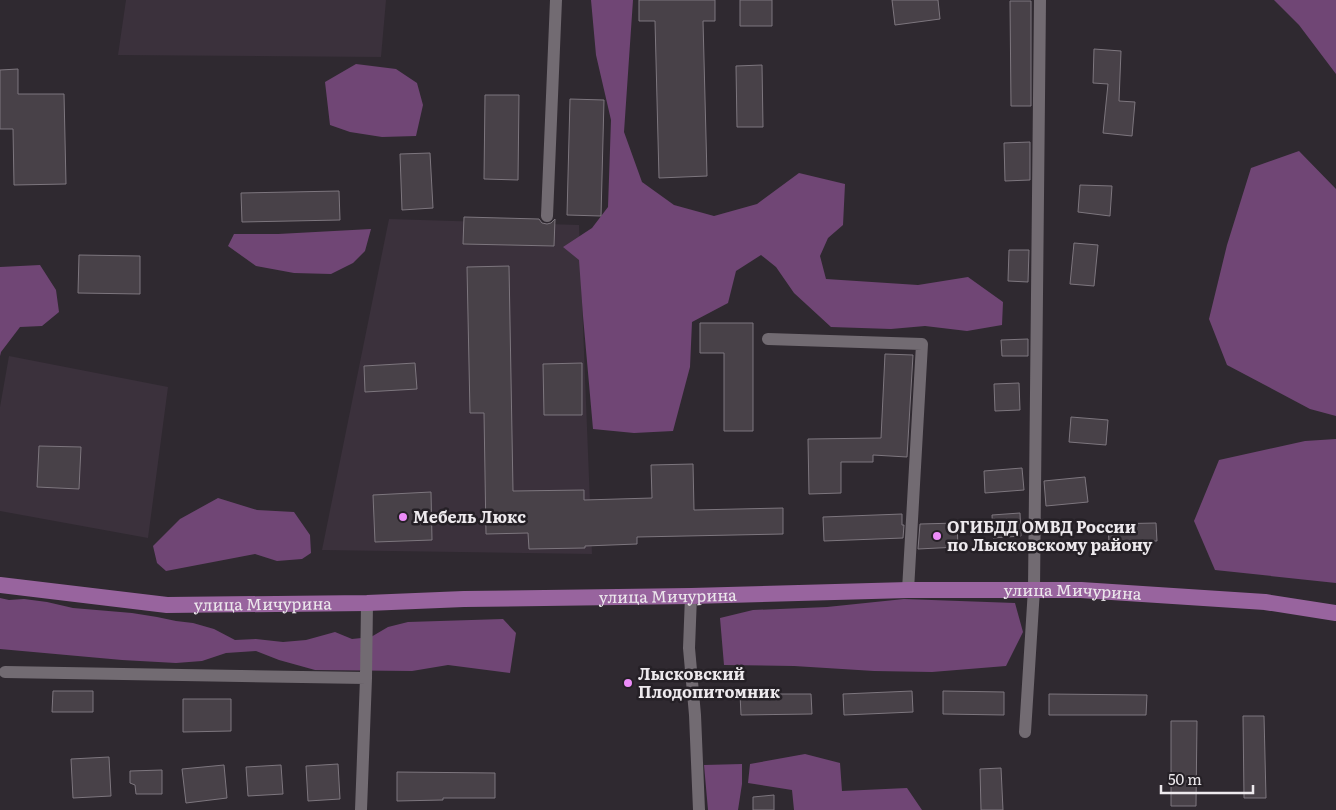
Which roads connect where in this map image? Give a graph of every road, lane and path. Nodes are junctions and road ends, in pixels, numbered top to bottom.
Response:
1 (556, 0) edge
2 (1040, 0) edge
3 (547, 216) dead end
4 (768, 339) dead end
5 (0, 585) edge
6 (1034, 589) junction
7 (908, 590) junction
8 (691, 596) junction
9 (368, 603) junction
10 (1336, 613) edge
11 (6, 672) dead end
12 (366, 678) junction
13 (1025, 732) dead end
14 (361, 810) edge
15 (699, 810) edge

1 - 3 street
2 - 6 street
4 - 7 street
5 - 9 main road, улица Мичурина
6 - 7 main road, улица Мичурина
6 - 10 main road, улица Мичурина
6 - 13 street
7 - 8 main road, улица Мичурина
8 - 9 main road, улица Мичурина
8 - 15 street
9 - 12 street
11 - 12 street
12 - 14 street

